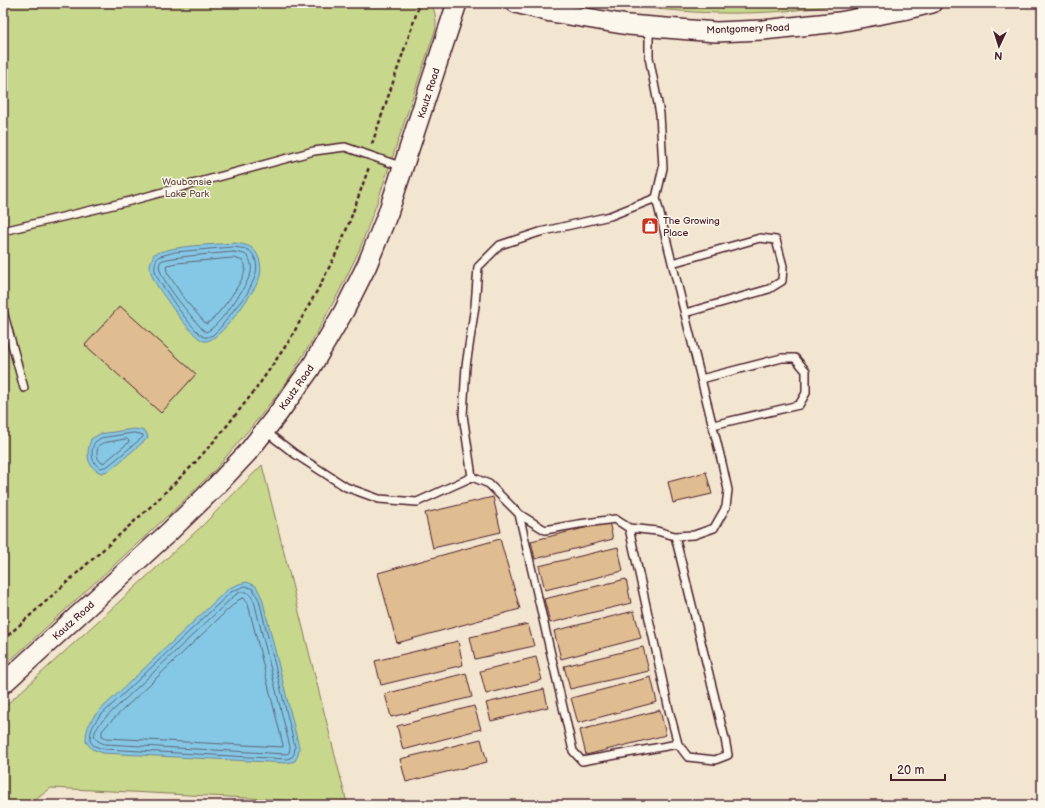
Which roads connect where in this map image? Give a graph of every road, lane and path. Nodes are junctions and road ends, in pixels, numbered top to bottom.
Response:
1 (416, 3) edge
2 (458, 3) edge
3 (516, 3) edge
4 (932, 3) edge
5 (420, 4) edge
6 (649, 26) junction
7 (370, 156) junction
8 (403, 167) junction
9 (656, 198) junction
10 (3, 231) edge
11 (672, 263) junction
12 (3, 311) edge
13 (685, 313) junction
14 (701, 379) junction
15 (24, 388) dead end
16 (713, 425) junction
17 (265, 430) junction
18 (472, 477) junction
19 (520, 514) junction
20 (629, 528) junction
21 (675, 536) junction
22 (3, 640) edge
23 (3, 684) edge
24 (678, 744) junction

1 - 5 path
2 - 8 street, Kautz Road
3 - 6 street, Montgomery Road
4 - 6 street, Montgomery Road
5 - 7 path
6 - 9 lane
7 - 8 lane
7 - 10 lane
7 - 22 path
8 - 17 street, Kautz Road
9 - 11 lane
9 - 18 lane
11 - 13 lane
11 - 13 lane
12 - 15 lane
13 - 14 lane
14 - 16 lane
14 - 16 lane
16 - 21 lane
17 - 18 lane
17 - 23 street, Kautz Road
18 - 19 lane
19 - 20 lane
19 - 24 lane
20 - 21 lane
20 - 24 lane
21 - 24 lane

